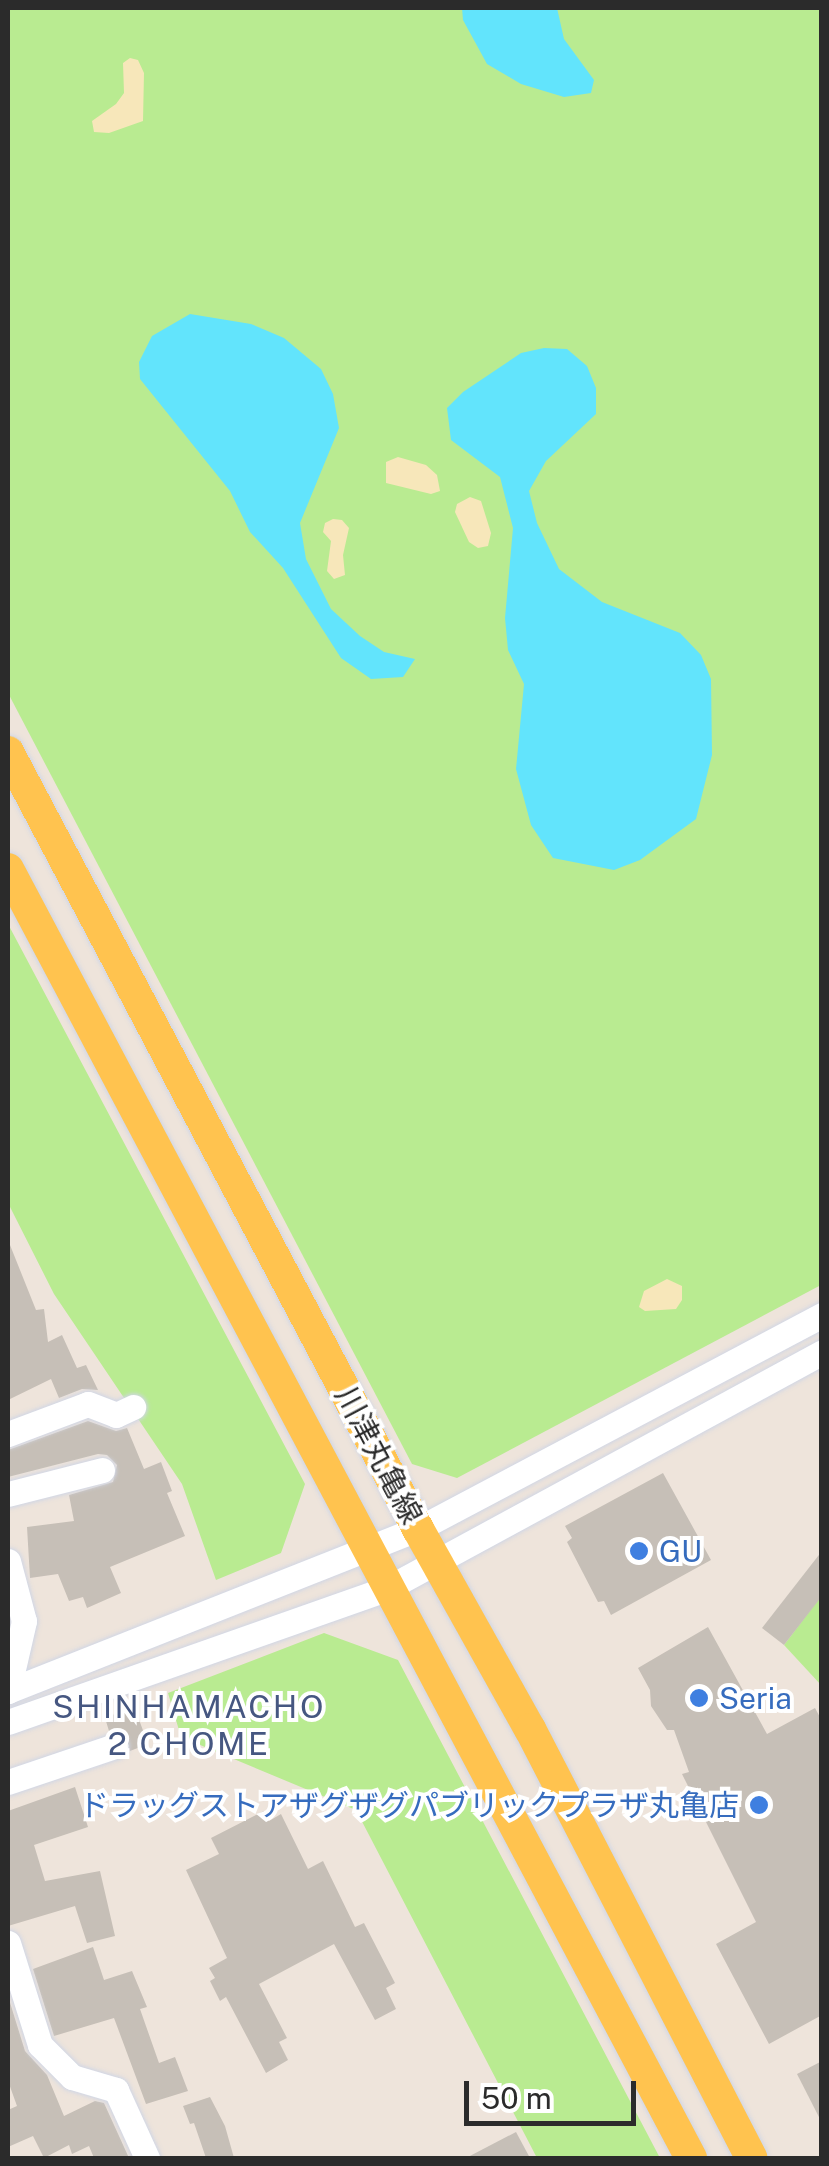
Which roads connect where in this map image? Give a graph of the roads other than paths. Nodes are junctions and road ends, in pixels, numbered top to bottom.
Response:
1 (8, 752) edge
2 (8, 869) edge
3 (822, 1315) edge
4 (822, 1352) edge
5 (132, 1407) dead end
6 (8, 1434) edge
7 (102, 1470) dead end
8 (8, 1494) edge
9 (418, 1529) junction
10 (369, 1551) junction
11 (8, 1561) edge
12 (438, 1561) junction
13 (388, 1588) junction
14 (8, 1691) edge
15 (8, 1722) edge
16 (115, 1746) dead end
17 (8, 1782) edge
18 (8, 1943) edge
19 (147, 2158) edge
20 (691, 2158) edge
21 (751, 2158) edge

1 - 9 main road, 川津丸亀線
2 - 10 main road, 川津丸亀線
3 - 9 street
4 - 12 street
5 - 6 street
7 - 8 street
9 - 10 street
9 - 12 main road, 川津丸亀線
10 - 13 main road, 川津丸亀線
10 - 14 street
11 - 14 street
12 - 13 street
12 - 21 main road, 川津丸亀線
13 - 15 street
13 - 20 main road, 川津丸亀線
16 - 17 street
18 - 19 street

